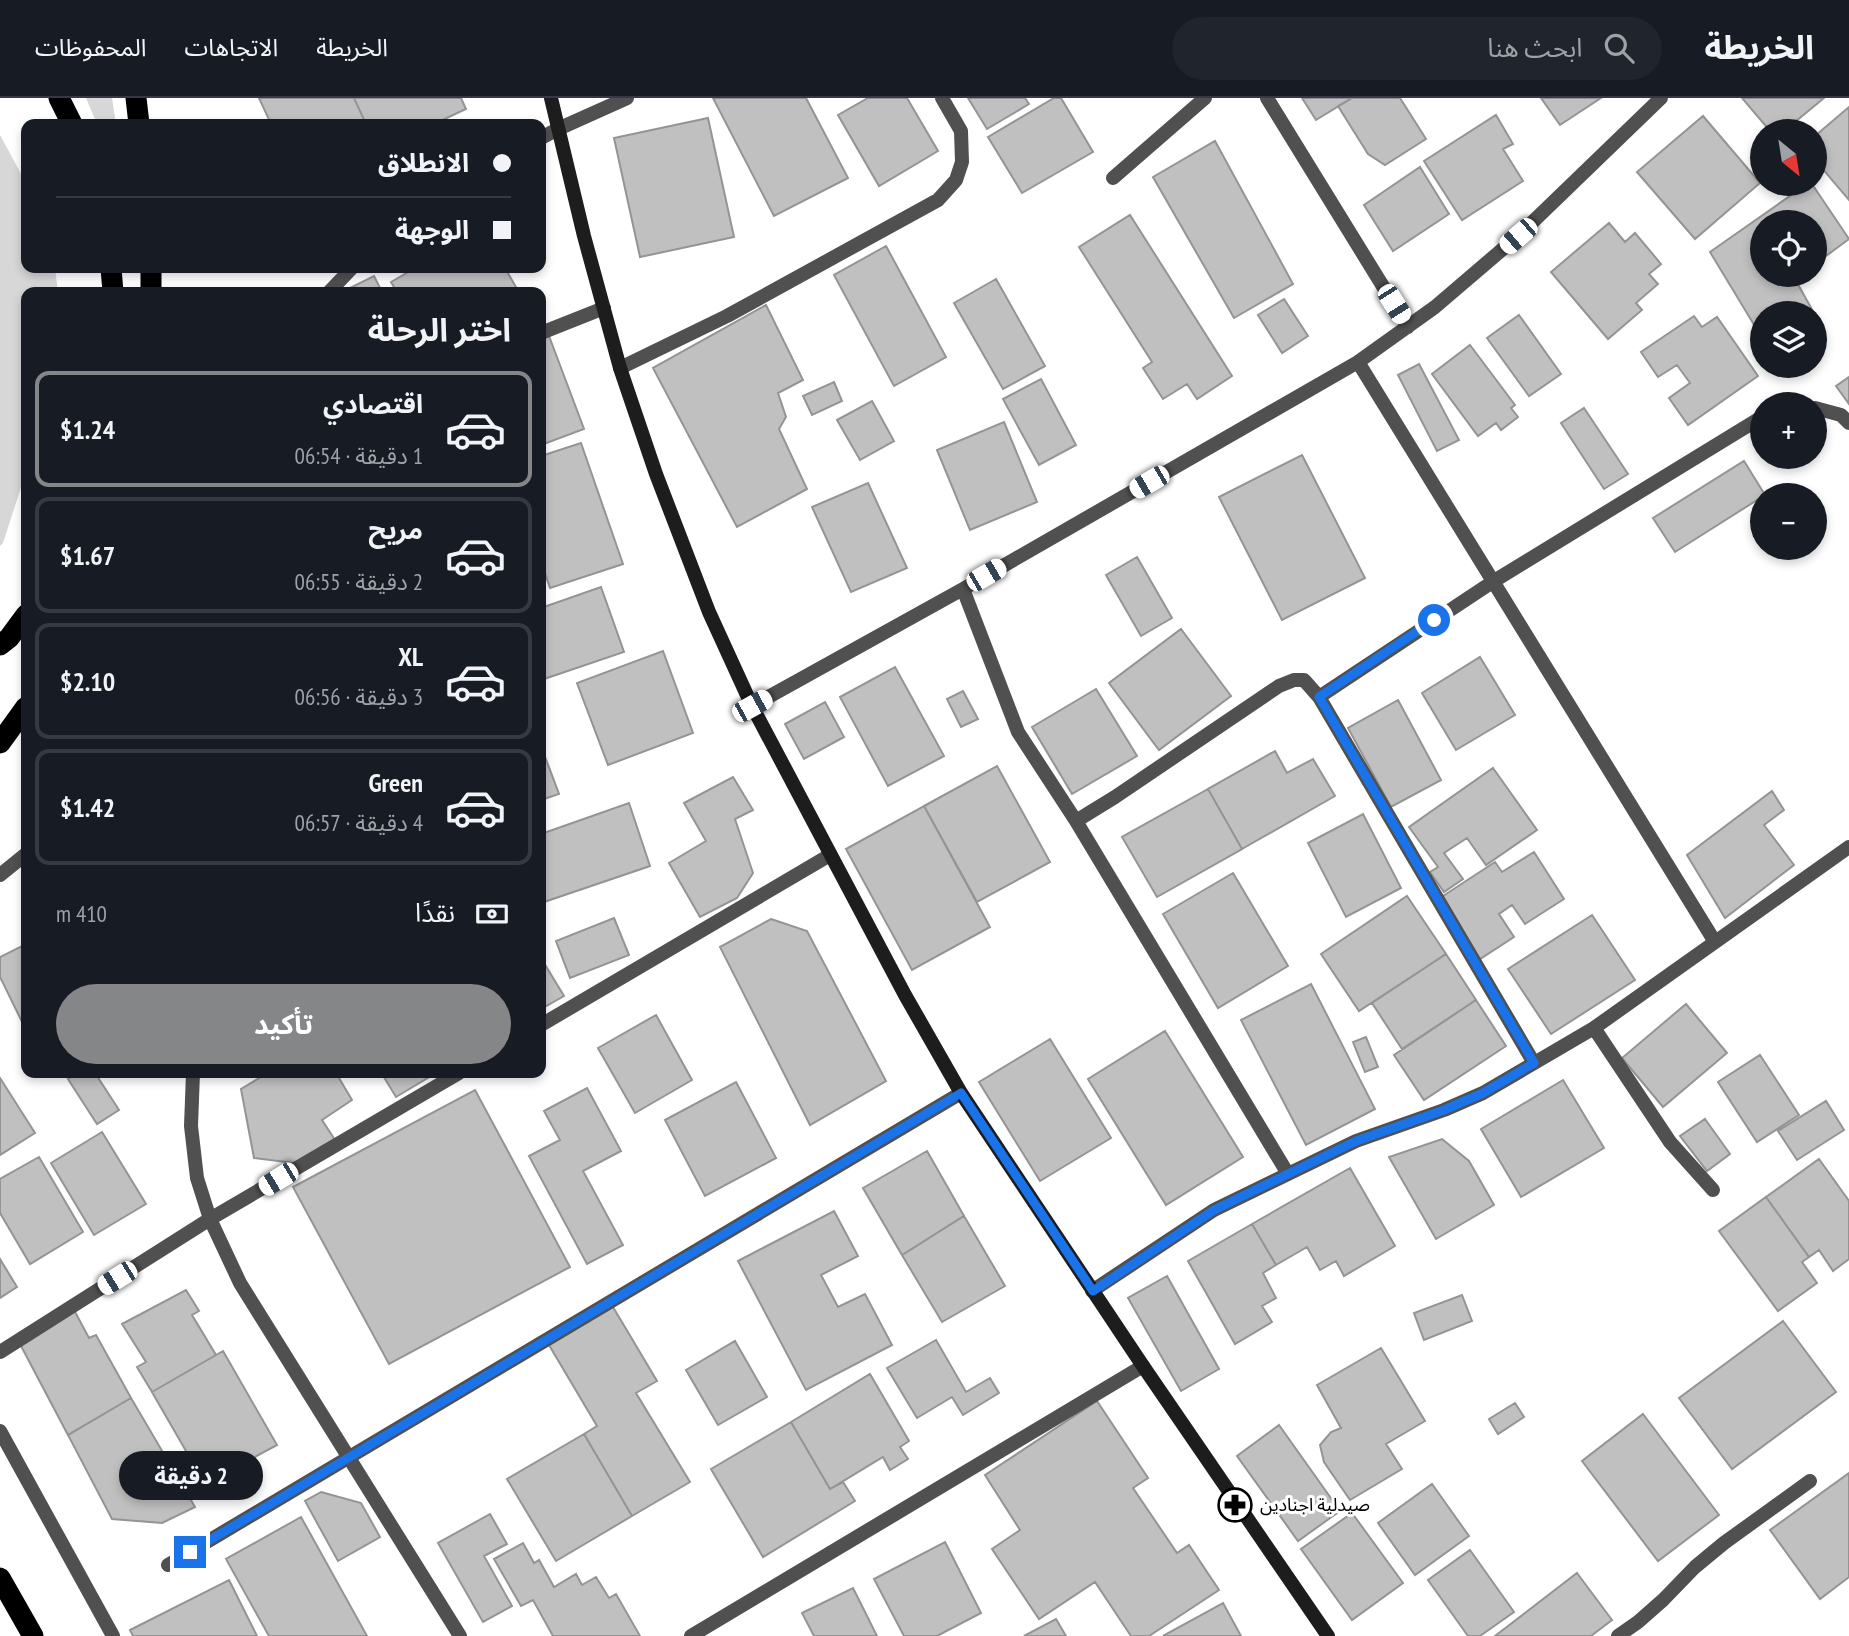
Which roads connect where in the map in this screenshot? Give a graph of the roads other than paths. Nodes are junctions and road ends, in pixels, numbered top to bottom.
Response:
1 (59, 98) edge
2 (136, 98) edge
3 (551, 98) edge
4 (627, 98) edge
5 (942, 98) edge
6 (1205, 98) edge
7 (1267, 98) edge
8 (1661, 98) edge
9 (70, 119) edge
10 (138, 119) edge
11 (558, 129) junction
12 (546, 135) edge
13 (1113, 178) dead end
14 (347, 273) edge
15 (334, 287) edge
16 (604, 308) junction
17 (1408, 327) junction
18 (546, 331) edge
19 (1358, 362) junction
20 (620, 368) junction
21 (1827, 411) edge
22 (1849, 423) edge
23 (1750, 424) edge
24 (1494, 582) junction
25 (963, 589) junction
26 (21, 622) edge
27 (0, 645) edge
28 (1319, 697) junction
29 (752, 706) junction
30 (21, 714) edge
31 (0, 743) edge
32 (1076, 821) junction
33 (1849, 847) edge
34 (830, 855) junction
35 (21, 857) edge
36 (0, 875) edge
37 (1715, 942) junction
38 (546, 1022) edge
39 (1594, 1028) junction
40 (1534, 1063) junction
41 (193, 1078) edge
42 (450, 1078) edge
43 (961, 1093) junction
44 (1288, 1174) junction
45 (1713, 1190) dead end
46 (210, 1219) junction
47 (1093, 1291) junction
48 (0, 1352) edge
49 (1143, 1366) junction
50 (0, 1431) edge
51 (348, 1457) junction
52 (1810, 1481) dead end
53 (168, 1565) dead end
54 (0, 1578) edge
55 (33, 1636) edge
56 (113, 1636) edge
57 (460, 1636) edge
58 (691, 1636) edge
59 (1328, 1636) edge
60 (1618, 1636) edge

1 - 9 highway
2 - 10 highway
3 - 11 main road
4 - 11 street
5 - 20 street
6 - 13 street
7 - 17 street
8 - 17 street
11 - 12 street
11 - 16 main road
14 - 15 street
16 - 18 street
16 - 20 main road
17 - 19 street
19 - 24 street
19 - 25 street
20 - 29 main road
21 - 22 street
23 - 24 street
24 - 28 street
24 - 37 street
25 - 29 street
25 - 32 street
26 - 27 highway
28 - 32 street
28 - 40 street
29 - 34 main road
30 - 31 highway
32 - 44 street
33 - 37 street
34 - 38 street
34 - 43 main road
35 - 36 street
37 - 39 street
39 - 40 street
39 - 45 street
40 - 44 street
41 - 46 street
42 - 46 street
43 - 47 main road
43 - 51 street
44 - 47 street
46 - 48 street
46 - 51 street
47 - 49 main road
49 - 58 street
49 - 59 main road
50 - 56 street
51 - 53 street
51 - 57 street
52 - 60 street
54 - 55 highway

